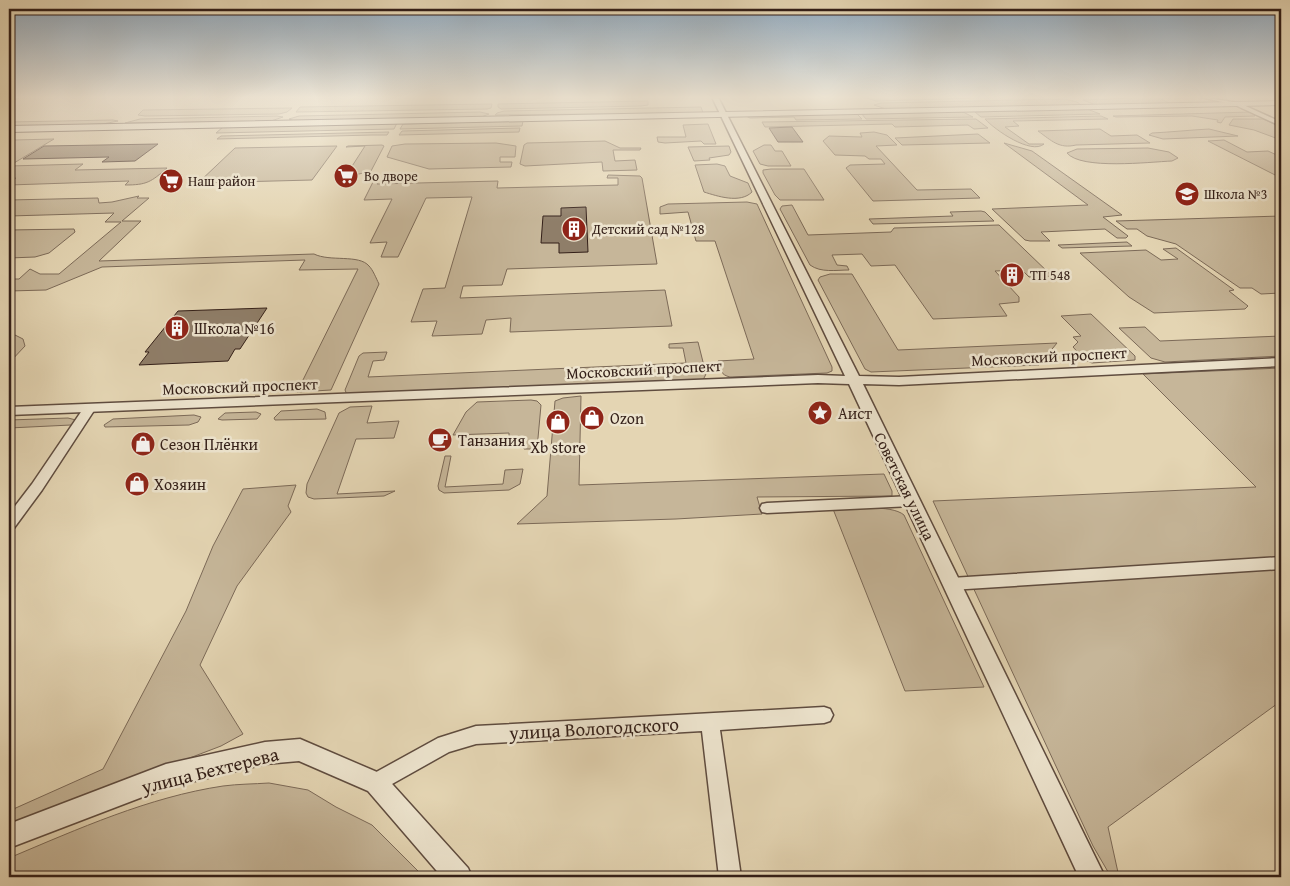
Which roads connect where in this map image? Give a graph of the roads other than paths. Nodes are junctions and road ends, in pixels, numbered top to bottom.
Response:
1 (736, 138) edge
2 (1281, 362) edge
3 (854, 380) junction
4 (89, 409) junction
5 (9, 411) edge
6 (912, 501) junction
7 (767, 508) dead end
8 (9, 524) edge
9 (1281, 563) edge
10 (952, 584) junction
11 (824, 714) dead end
12 (710, 721) junction
13 (376, 783) junction
14 (9, 836) edge
15 (459, 877) edge
16 (730, 877) edge
17 (1092, 877) edge

1 - 3 street, Советская улица
2 - 3 street, Московский проспект
3 - 4 street, Московский проспект
3 - 6 street, Советская улица
4 - 5 street, Московский проспект
4 - 8 street
6 - 7 street
6 - 10 street, Советская улица
9 - 10 street
10 - 17 street, Советская улица
11 - 12 street, улица Вологодского
12 - 13 street, улица Вологодского
12 - 16 street
13 - 14 street, улица Бехтерева
13 - 15 street, улица Бехтерева

